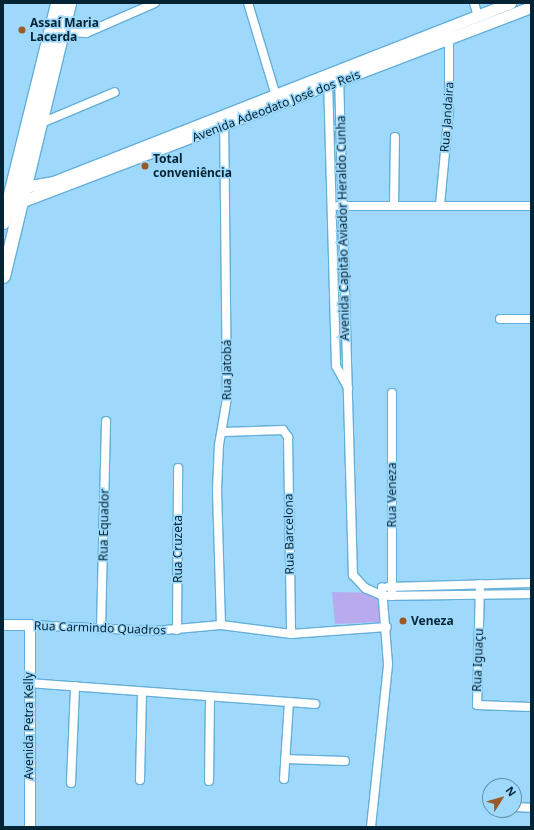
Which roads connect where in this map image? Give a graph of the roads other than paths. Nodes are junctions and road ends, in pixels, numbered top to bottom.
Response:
1 (57, 3) edge
2 (68, 3) edge
3 (154, 3) edge
4 (248, 3) edge
5 (474, 3) edge
6 (510, 3) edge
7 (531, 7) edge
8 (478, 16) junction
9 (56, 31) junction
10 (449, 33) junction
11 (339, 68) junction
12 (328, 72) junction
13 (340, 81) junction
14 (328, 85) junction
15 (114, 92) dead end
16 (277, 98) junction
17 (224, 119) junction
18 (39, 124) junction
19 (395, 137) dead end
20 (24, 185) junction
21 (7, 193) edge
22 (20, 202) junction
23 (440, 205) junction
24 (330, 206) junction
25 (342, 206) junction
26 (394, 206) junction
27 (531, 206) edge
28 (5, 209) edge
29 (3, 222) edge
30 (3, 276) edge
31 (500, 319) dead end
32 (531, 319) edge
33 (348, 388) junction
34 (392, 393) dead end
35 (106, 421) dead end
36 (223, 432) junction
37 (178, 468) dead end
38 (480, 584) junction
39 (531, 584) edge
40 (392, 586) junction
41 (382, 587) junction
42 (371, 590) junction
43 (531, 594) edge
44 (480, 595) junction
45 (382, 596) junction
46 (392, 596) junction
47 (3, 624) edge
48 (30, 625) junction
49 (221, 625) junction
50 (387, 627) junction
51 (101, 628) junction
52 (177, 630) junction
53 (291, 634) junction
54 (29, 683) junction
55 (75, 686) junction
56 (142, 692) junction
57 (210, 698) junction
58 (289, 702) junction
59 (315, 704) dead end
60 (531, 707) edge
61 (285, 759) junction
62 (345, 761) dead end
63 (284, 779) dead end
64 (140, 780) dead end
65 (209, 781) dead end
66 (70, 783) dead end
67 (30, 827) edge
68 (371, 827) edge

1 - 9 main road
2 - 9 main road
3 - 9 street
4 - 16 street
5 - 8 street
6 - 8 main road, Avenida Adeodato José dos Reis
7 - 10 main road, Avenida Adeodato José dos Reis
8 - 10 main road, Avenida Adeodato José dos Reis
9 - 18 main road
9 - 21 main road
10 - 11 main road, Avenida Adeodato José dos Reis
10 - 13 main road, Avenida Adeodato José dos Reis
10 - 23 street, Rua Jandaira
11 - 12 main road, Avenida Adeodato José dos Reis
11 - 13 street, Avenida Capitão Aviador Heraldo Cunha
12 - 14 street, Avenida Capitão Aviador Heraldo Cunha
12 - 16 main road, Avenida Adeodato José dos Reis
13 - 14 main road, Avenida Adeodato José dos Reis
13 - 25 street, Avenida Capitão Aviador Heraldo Cunha
14 - 16 main road, Avenida Adeodato José dos Reis
14 - 24 street, Avenida Capitão Aviador Heraldo Cunha
15 - 18 street
16 - 17 main road, Avenida Adeodato José dos Reis
17 - 20 main road, Avenida Adeodato José dos Reis
17 - 22 main road, Avenida Adeodato José dos Reis
17 - 36 street, Rua Jatobá
18 - 20 main road
19 - 26 street
20 - 21 main road, Avenida Adeodato José dos Reis
20 - 22 main road
21 - 28 main road
22 - 30 main road
23 - 26 street
23 - 27 street
24 - 25 street
24 - 33 street, Avenida Capitão Aviador Heraldo Cunha
25 - 26 street
25 - 33 street, Avenida Capitão Aviador Heraldo Cunha
28 - 29 main road
31 - 32 street
33 - 42 street, Avenida Capitão Aviador Heraldo Cunha
34 - 40 street, Rua Veneza
35 - 51 street, Rua Equador
36 - 49 street, Rua Jatobá
36 - 53 street, Rua Barcelona
37 - 52 street, Rua Cruzeta
38 - 39 street
38 - 40 street
38 - 44 street, Rua Iguaçu
40 - 41 street
40 - 46 street, Rua Veneza
41 - 42 street
41 - 45 street
42 - 45 street, Avenida Capitão Aviador Heraldo Cunha
43 - 44 street
44 - 46 street
44 - 60 street, Rua Iguaçu
45 - 46 street
45 - 50 street
47 - 48 street, Rua Carmindo Quadros
48 - 51 street, Rua Carmindo Quadros
48 - 54 street, Avenida Petra Kelly
49 - 52 street, Rua Carmindo Quadros
49 - 53 street, Rua Carmindo Quadros
50 - 53 street, Rua Carmindo Quadros
50 - 68 street
51 - 52 street, Rua Carmindo Quadros
54 - 55 street
54 - 67 street, Avenida Petra Kelly
55 - 56 street
55 - 66 street
56 - 57 street
56 - 64 street
57 - 58 street
57 - 65 street
58 - 59 street
58 - 61 street
61 - 62 street
61 - 63 street

